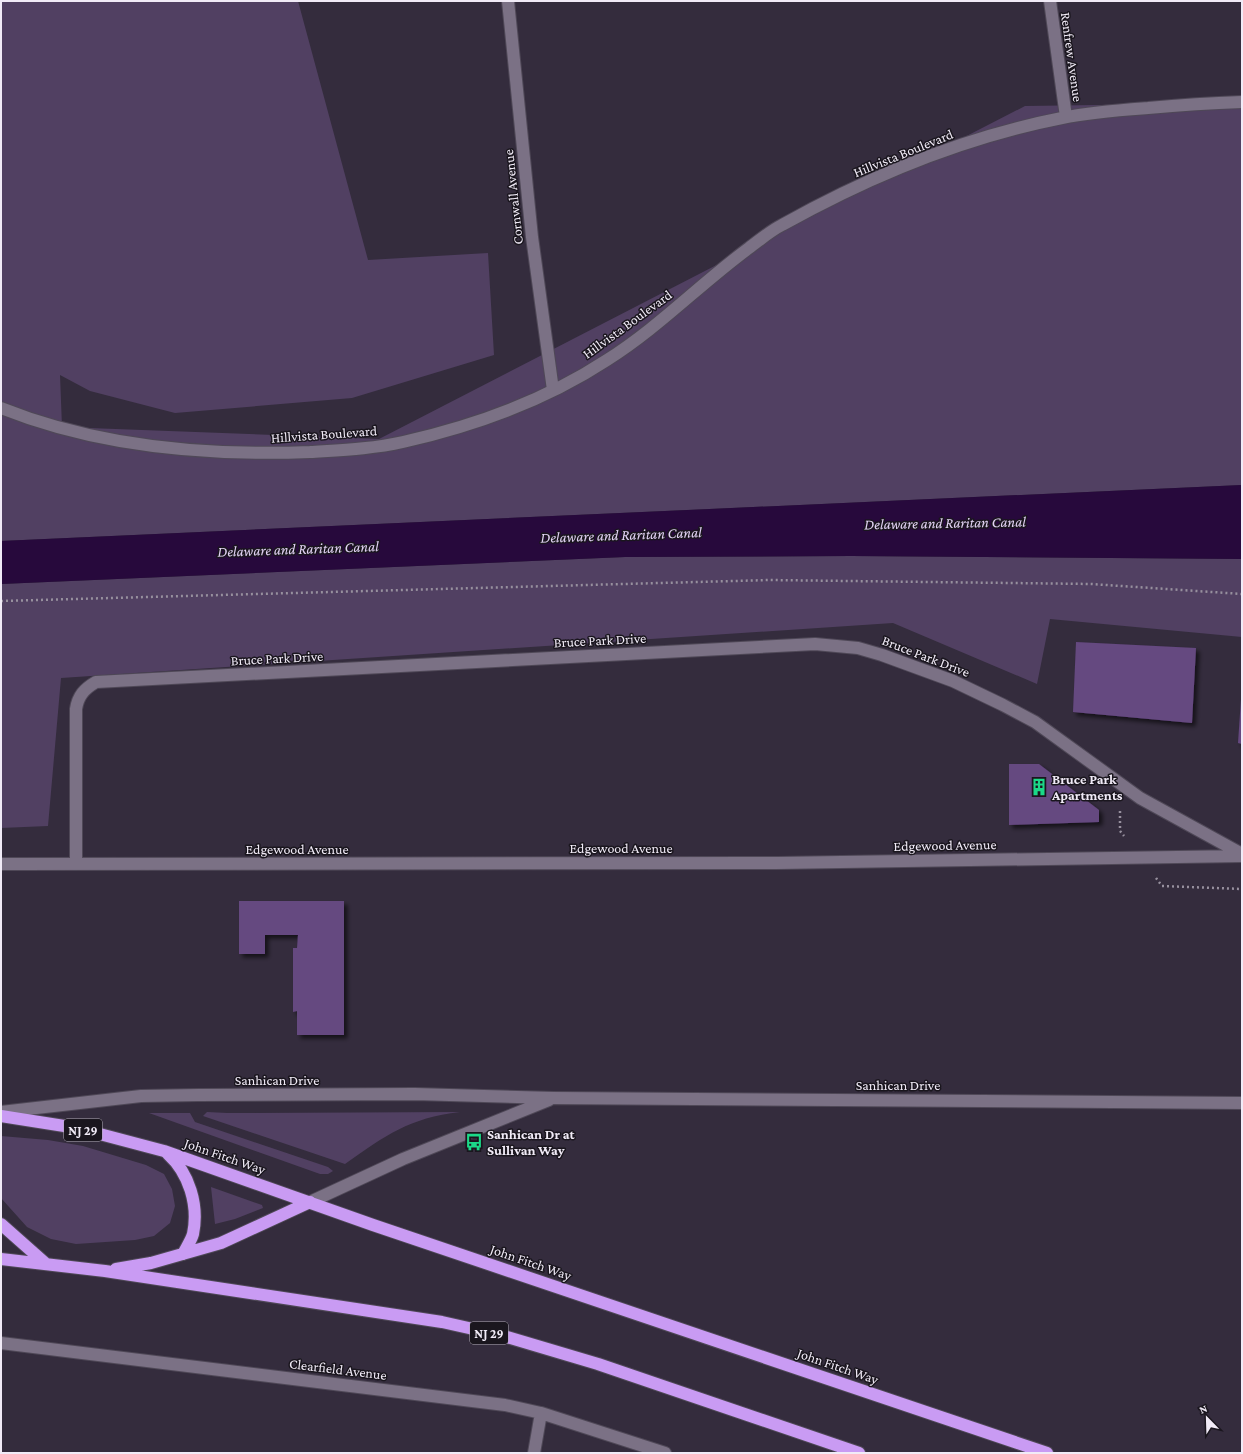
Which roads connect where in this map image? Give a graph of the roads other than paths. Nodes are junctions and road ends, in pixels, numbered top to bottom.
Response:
1 (508, 1) edge
2 (1050, 1) edge
3 (1242, 102) edge
4 (1066, 117) junction
5 (553, 390) junction
6 (1, 408) edge
7 (1242, 855) edge
8 (1, 864) edge
9 (76, 864) junction
10 (554, 1098) junction
11 (1242, 1103) edge
12 (1, 1112) edge
13 (1, 1116) edge
14 (164, 1151) junction
15 (310, 1202) junction
16 (1, 1224) edge
17 (183, 1254) junction
18 (1, 1259) edge
19 (18, 1260) junction
20 (45, 1263) junction
21 (1, 1266) edge
22 (105, 1271) junction
23 (1, 1343) edge
24 (541, 1413) junction
25 (534, 1453) edge
26 (664, 1453) edge
27 (859, 1453) edge
28 (1047, 1453) edge

1 - 5 street, Cornwall Avenue
2 - 4 street, Renfrew Avenue
3 - 4 street, Hillvista Boulevard
4 - 5 street, Hillvista Boulevard
5 - 6 street, Hillvista Boulevard
7 - 9 street, Edgewood Avenue
7 - 9 street, Bruce Park Drive
8 - 9 street, Edgewood Avenue
10 - 11 street, Sanhican Drive
10 - 12 street, Sanhican Drive
10 - 15 street, Sanhican Drive
13 - 14 highway, John Fitch Way / NJ 29
14 - 15 highway, John Fitch Way / NJ 29
14 - 17 highway
15 - 17 highway
15 - 28 highway, John Fitch Way / NJ 29
16 - 20 highway
17 - 22 highway
18 - 19 highway, NJ 29
19 - 20 highway, NJ 29
19 - 21 highway
20 - 22 highway, NJ 29
22 - 27 highway, NJ 29
23 - 24 street, Clearfield Avenue
24 - 25 street
24 - 26 street, Clearfield Avenue

